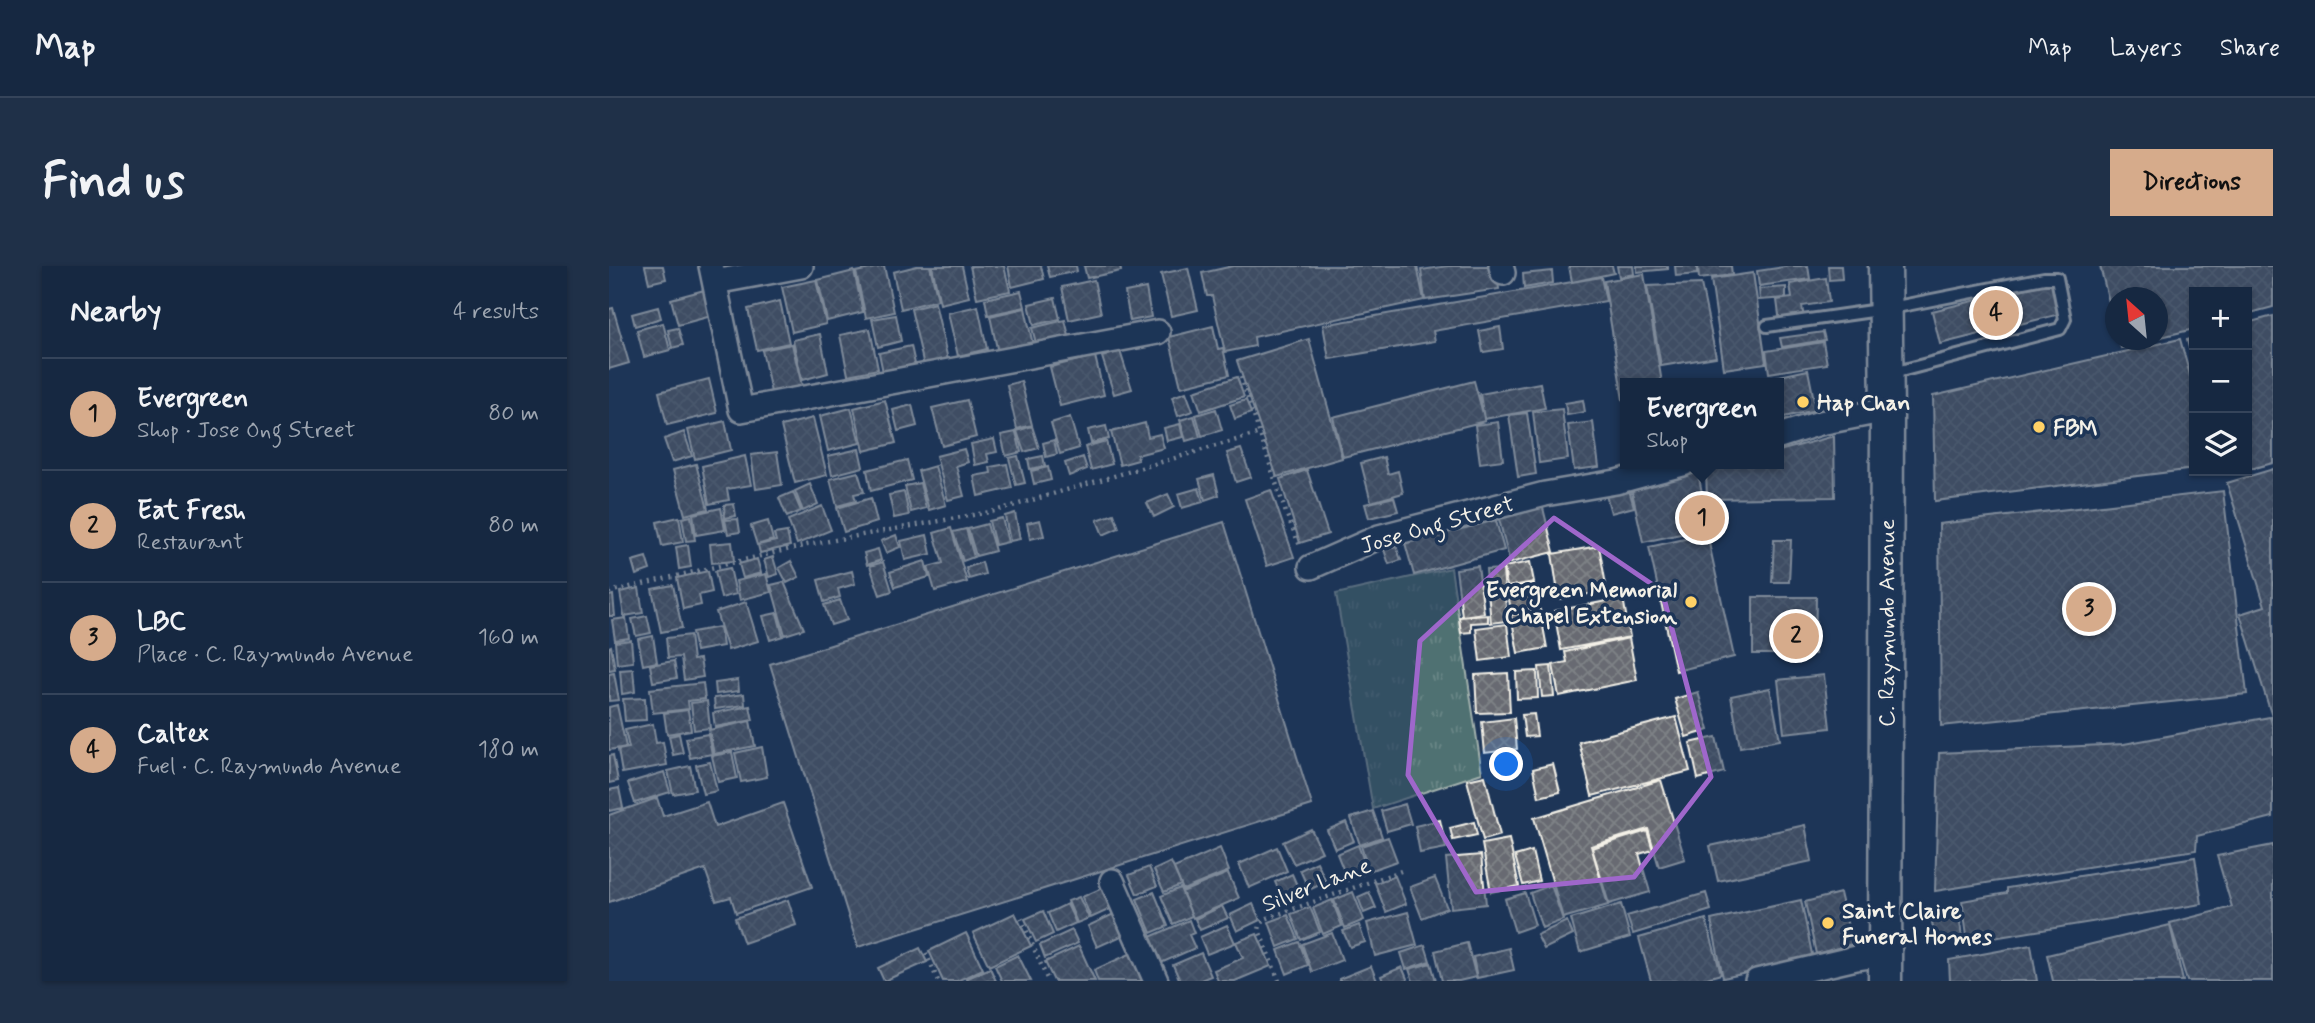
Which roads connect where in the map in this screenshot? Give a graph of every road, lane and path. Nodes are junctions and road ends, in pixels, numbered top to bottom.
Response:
1 (801, 266) edge
2 (1885, 266) edge
3 (713, 274) edge
4 (1885, 309) junction
5 (1767, 326) dead end
6 (1158, 332) dead end
7 (1887, 375) junction
8 (1241, 377) dead end
9 (1887, 410) junction
10 (1260, 433) junction
11 (1784, 434) edge
12 (1664, 469) edge
13 (1311, 567) joint
14 (609, 592) edge
15 (1401, 871) dead end
16 (1112, 881) dead end
17 (1021, 918) dead end
18 (926, 953) dead end
19 (1884, 967) edge
20 (938, 981) edge
21 (1048, 981) edge
22 (1156, 981) edge
23 (1279, 981) edge
24 (1757, 981) edge

1 - 3 street
2 - 4 main road, C. Raymundo Avenue
3 - 6 street
4 - 5 lane
4 - 7 main road, C. Raymundo Avenue
4 - 7 lane
7 - 9 main road, C. Raymundo Avenue
8 - 10 path
9 - 11 street
9 - 19 main road, C. Raymundo Avenue
10 - 13 path
10 - 14 path
12 - 13 street, Jose Ong Street
15 - 23 path, Silver Lane
16 - 22 street
17 - 21 path
18 - 20 path
19 - 24 street

